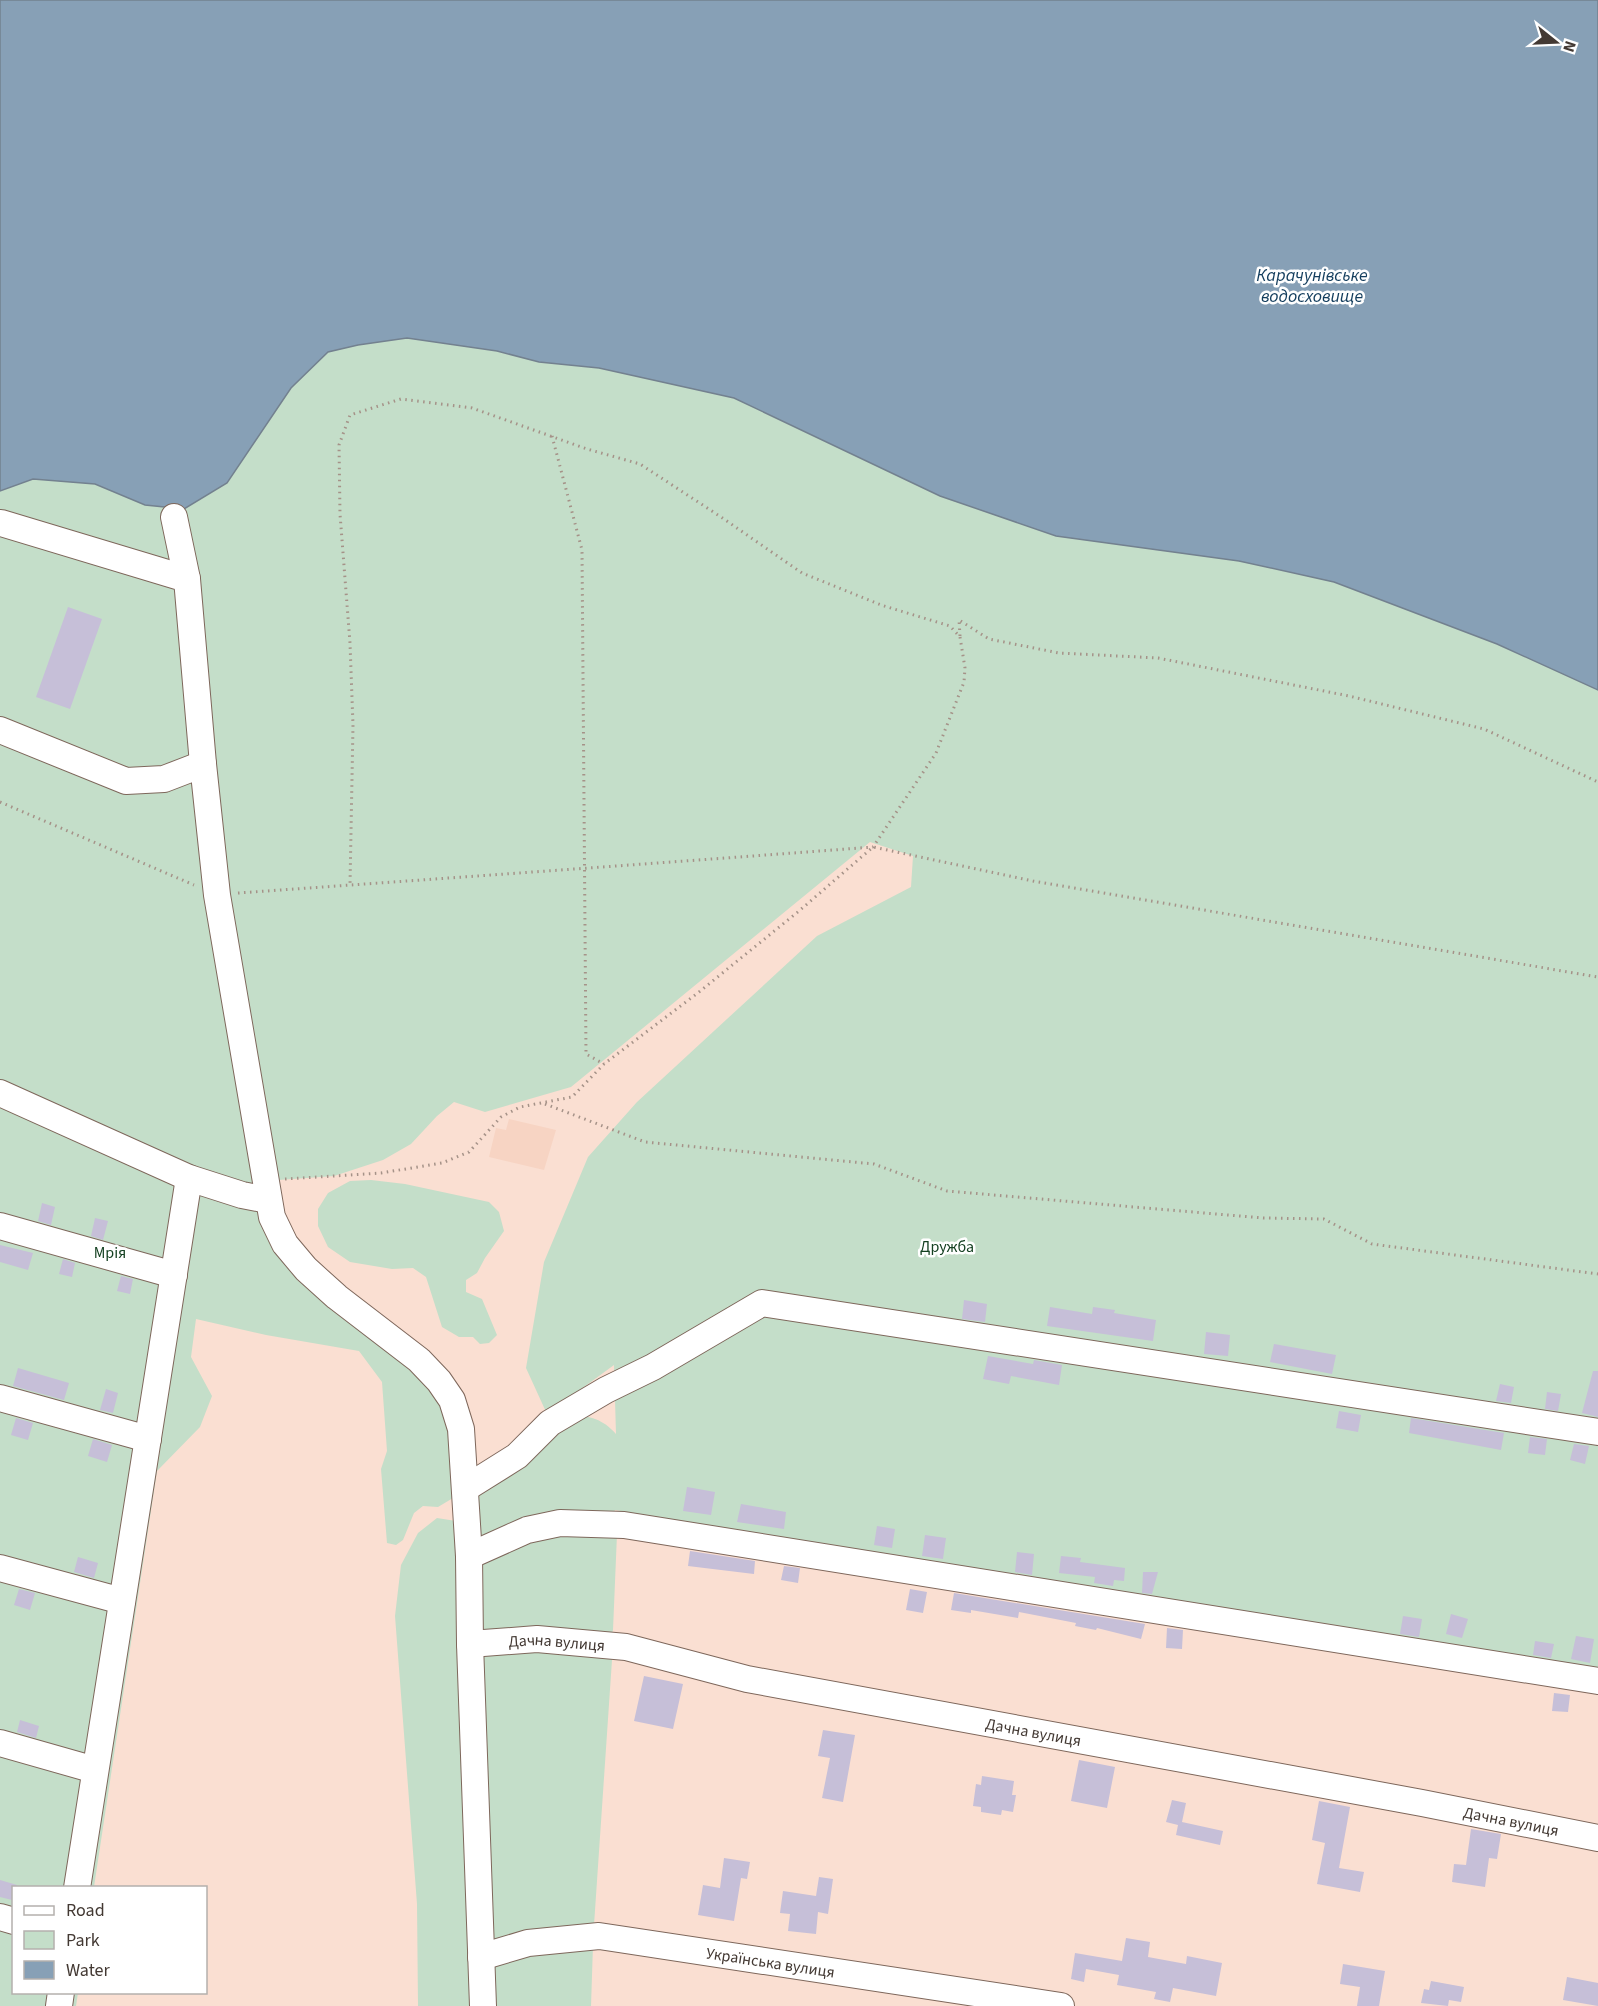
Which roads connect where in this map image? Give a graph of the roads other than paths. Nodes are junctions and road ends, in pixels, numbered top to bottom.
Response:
1 (174, 517) dead end
2 (1, 523) edge
3 (187, 579) junction
4 (0, 730) edge
5 (203, 764) junction
6 (0, 1093) edge
7 (189, 1178) junction
8 (267, 1190) junction
9 (0, 1226) edge
10 (174, 1275) junction
11 (0, 1398) edge
12 (1598, 1432) edge
13 (148, 1439) junction
14 (466, 1488) junction
15 (469, 1556) junction
16 (0, 1568) edge
17 (122, 1601) junction
18 (470, 1644) junction
19 (1598, 1681) edge
20 (0, 1743) edge
21 (95, 1770) junction
22 (1598, 1838) edge
23 (77, 1886) edge
24 (482, 1957) junction
25 (483, 2006) edge
26 (1062, 2006) edge

1 - 3 street
2 - 3 street
3 - 5 street
4 - 5 street
5 - 8 street
6 - 7 street
7 - 8 street
7 - 10 street
8 - 14 street
9 - 10 street
10 - 13 street
11 - 13 street
12 - 14 street
13 - 17 street
14 - 15 street
15 - 18 street
15 - 19 street
16 - 17 street
17 - 21 street
18 - 22 street, Дачна вулиця
18 - 24 street
20 - 21 street
21 - 23 street
24 - 25 street
24 - 26 street, Українська вулиця

